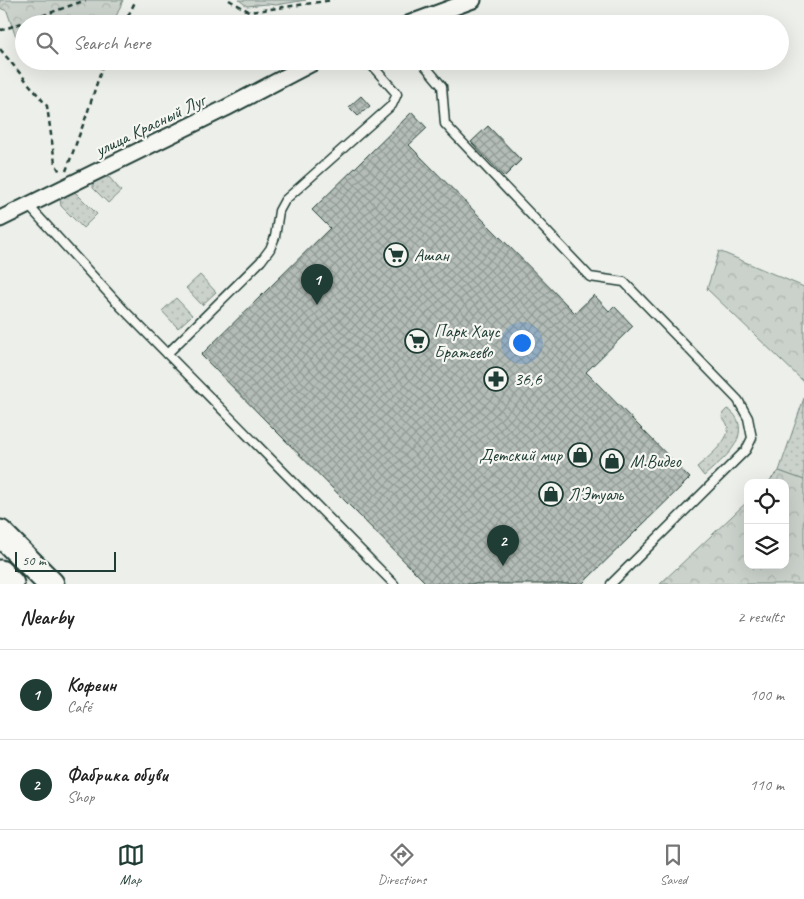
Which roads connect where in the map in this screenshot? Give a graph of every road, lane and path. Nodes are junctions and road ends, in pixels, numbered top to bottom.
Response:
1 (86, 0) edge
2 (136, 0) edge
3 (229, 0) edge
4 (333, 0) edge
5 (473, 0) edge
6 (44, 15) edge
7 (128, 15) edge
8 (432, 15) edge
9 (15, 25) edge
10 (0, 29) edge
11 (0, 49) edge
12 (15, 67) edge
13 (17, 70) edge
14 (101, 70) edge
15 (299, 70) edge
16 (376, 70) edge
17 (429, 70) edge
18 (28, 205) junction
19 (0, 219) edge
20 (167, 354) junction
21 (0, 533) edge
22 (0, 573) edge
23 (11, 584) edge
24 (52, 584) edge
25 (394, 584) edge
26 (611, 584) edge

1 - 6 path
2 - 7 path
3 - 4 path
5 - 8 street
9 - 10 path
11 - 12 path
13 - 14 path
15 - 18 street, улица Красный Луг
16 - 20 lane
17 - 26 lane
18 - 19 street, улица Красный Луг
18 - 20 lane
20 - 25 lane
21 - 24 main road
22 - 23 main road

